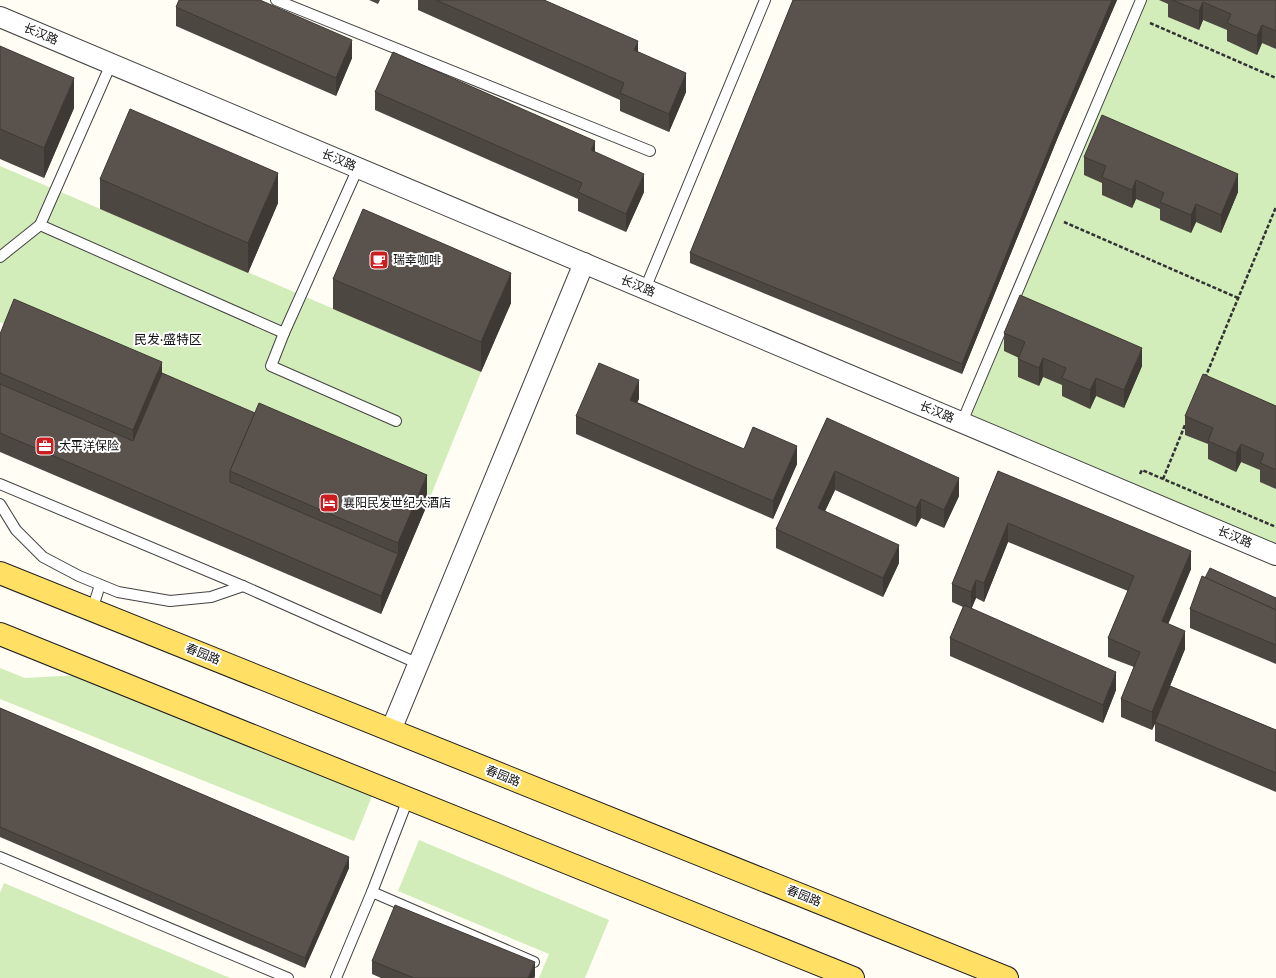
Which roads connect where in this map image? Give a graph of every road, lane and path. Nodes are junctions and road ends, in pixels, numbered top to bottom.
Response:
1 (276, 0) edge
2 (765, 0) edge
3 (1141, 0) edge
4 (0, 17) edge
5 (1134, 17) junction
6 (110, 64) junction
7 (1276, 78) edge
8 (650, 151) dead end
9 (358, 168) junction
10 (1276, 207) edge
11 (1049, 216) junction
12 (40, 225) junction
13 (0, 257) edge
14 (584, 263) junction
15 (645, 289) junction
16 (1238, 298) junction
17 (284, 333) junction
18 (1202, 385) edge
19 (396, 421) dead end
20 (1187, 421) dead end
21 (962, 422) junction
22 (1163, 479) dead end
23 (0, 484) edge
24 (0, 504) edge
25 (1276, 555) edge
26 (0, 573) edge
27 (100, 585) junction
28 (243, 586) junction
29 (92, 610) junction
30 (0, 634) edge
31 (419, 664) junction
32 (391, 730) junction
33 (408, 799) junction
34 (0, 857) edge
35 (372, 892) junction
36 (534, 962) edge
37 (288, 978) edge
38 (336, 978) edge
39 (853, 978) edge
40 (1007, 978) edge

1 - 8 lane
2 - 15 lane
3 - 5 lane
4 - 6 street, 长汉路
5 - 7 path
5 - 11 lane
6 - 9 street, 长汉路
6 - 12 lane
9 - 14 street, 长汉路
9 - 17 lane
10 - 16 path
11 - 16 path
11 - 21 lane
12 - 13 lane
12 - 17 lane
14 - 15 street, 长汉路
14 - 31 street
15 - 21 street, 长汉路
16 - 18 path
17 - 19 lane
20 - 22 path
21 - 25 street, 长汉路
23 - 28 lane
24 - 27 lane
26 - 29 main road, 春园路
27 - 28 lane
27 - 29 lane
28 - 31 lane
29 - 32 main road, 春园路
30 - 33 main road
31 - 32 street
32 - 40 main road, 春园路
33 - 35 lane
33 - 39 main road
34 - 37 lane
35 - 36 lane
35 - 38 lane

